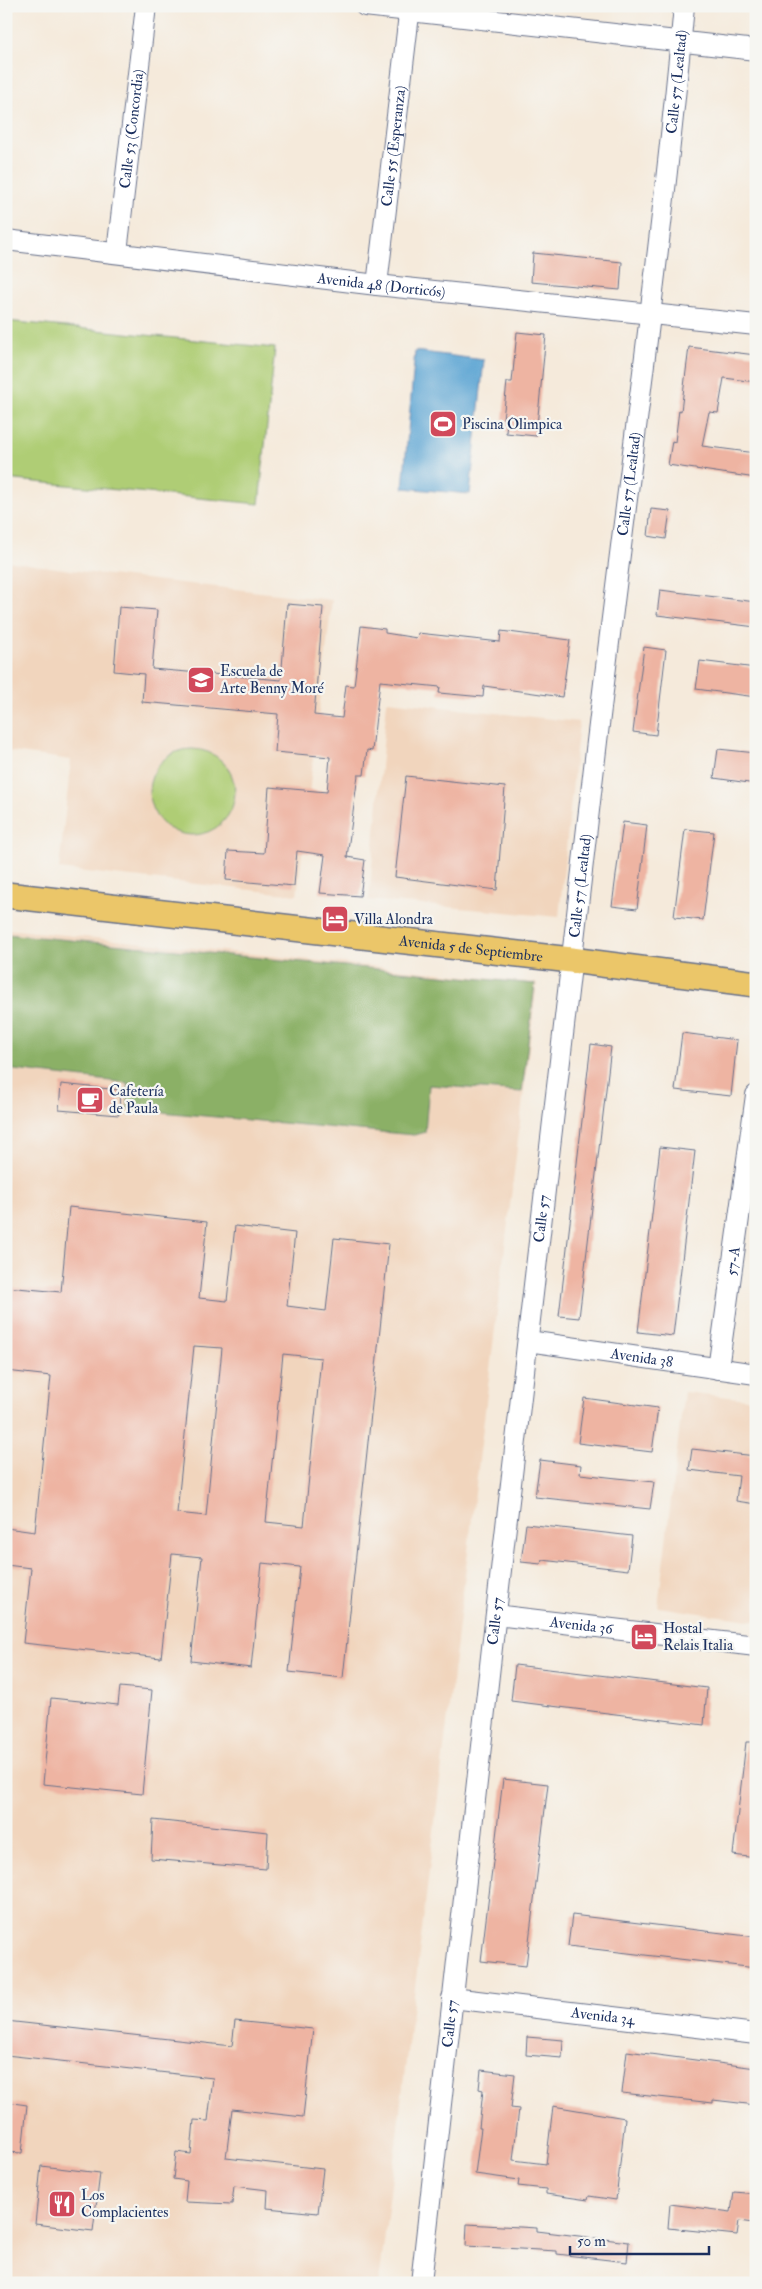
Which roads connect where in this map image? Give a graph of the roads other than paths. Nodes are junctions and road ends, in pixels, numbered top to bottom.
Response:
1 (146, 6) edge
2 (364, 6) edge
3 (684, 6) edge
4 (410, 9) edge
5 (681, 42) junction
6 (756, 50) edge
7 (6, 240) edge
8 (117, 252) junction
9 (377, 285) junction
10 (650, 315) junction
11 (756, 325) edge
12 (6, 895) edge
13 (571, 960) junction
14 (756, 984) edge
15 (756, 1095) edge
16 (752, 1146) edge
17 (528, 1341) junction
18 (718, 1369) junction
19 (756, 1374) edge
20 (496, 1615) junction
21 (756, 1646) edge
22 (452, 1998) junction
23 (756, 2034) edge
24 (421, 2283) edge

1 - 8 street, Calle 53 (Concordia)
2 - 4 street
3 - 5 street, Calle 57 (Lealtad)
4 - 5 street
4 - 9 street, Calle 55 (Esperanza)
5 - 6 street
5 - 10 street, Calle 57 (Lealtad)
7 - 8 street, Avenida 48 (Dorticós)
8 - 9 street, Avenida 48 (Dorticós)
9 - 10 street, Avenida 48 (Dorticós)
10 - 11 street, Avenida 48 (Dorticós)
10 - 13 street, Calle 57 (Lealtad)
12 - 13 main road, Avenida 5 de Septiembre
13 - 14 main road, Avenida 5 de Septiembre
13 - 17 street, Calle 57
15 - 16 street, 57-A
16 - 18 street, 57-A
17 - 18 street, Avenida 38
17 - 20 street, Calle 57
18 - 19 street, Avenida 38
20 - 21 street, Avenida 36
20 - 22 street, Calle 57
22 - 23 street, Avenida 34
22 - 24 street, Calle 57

